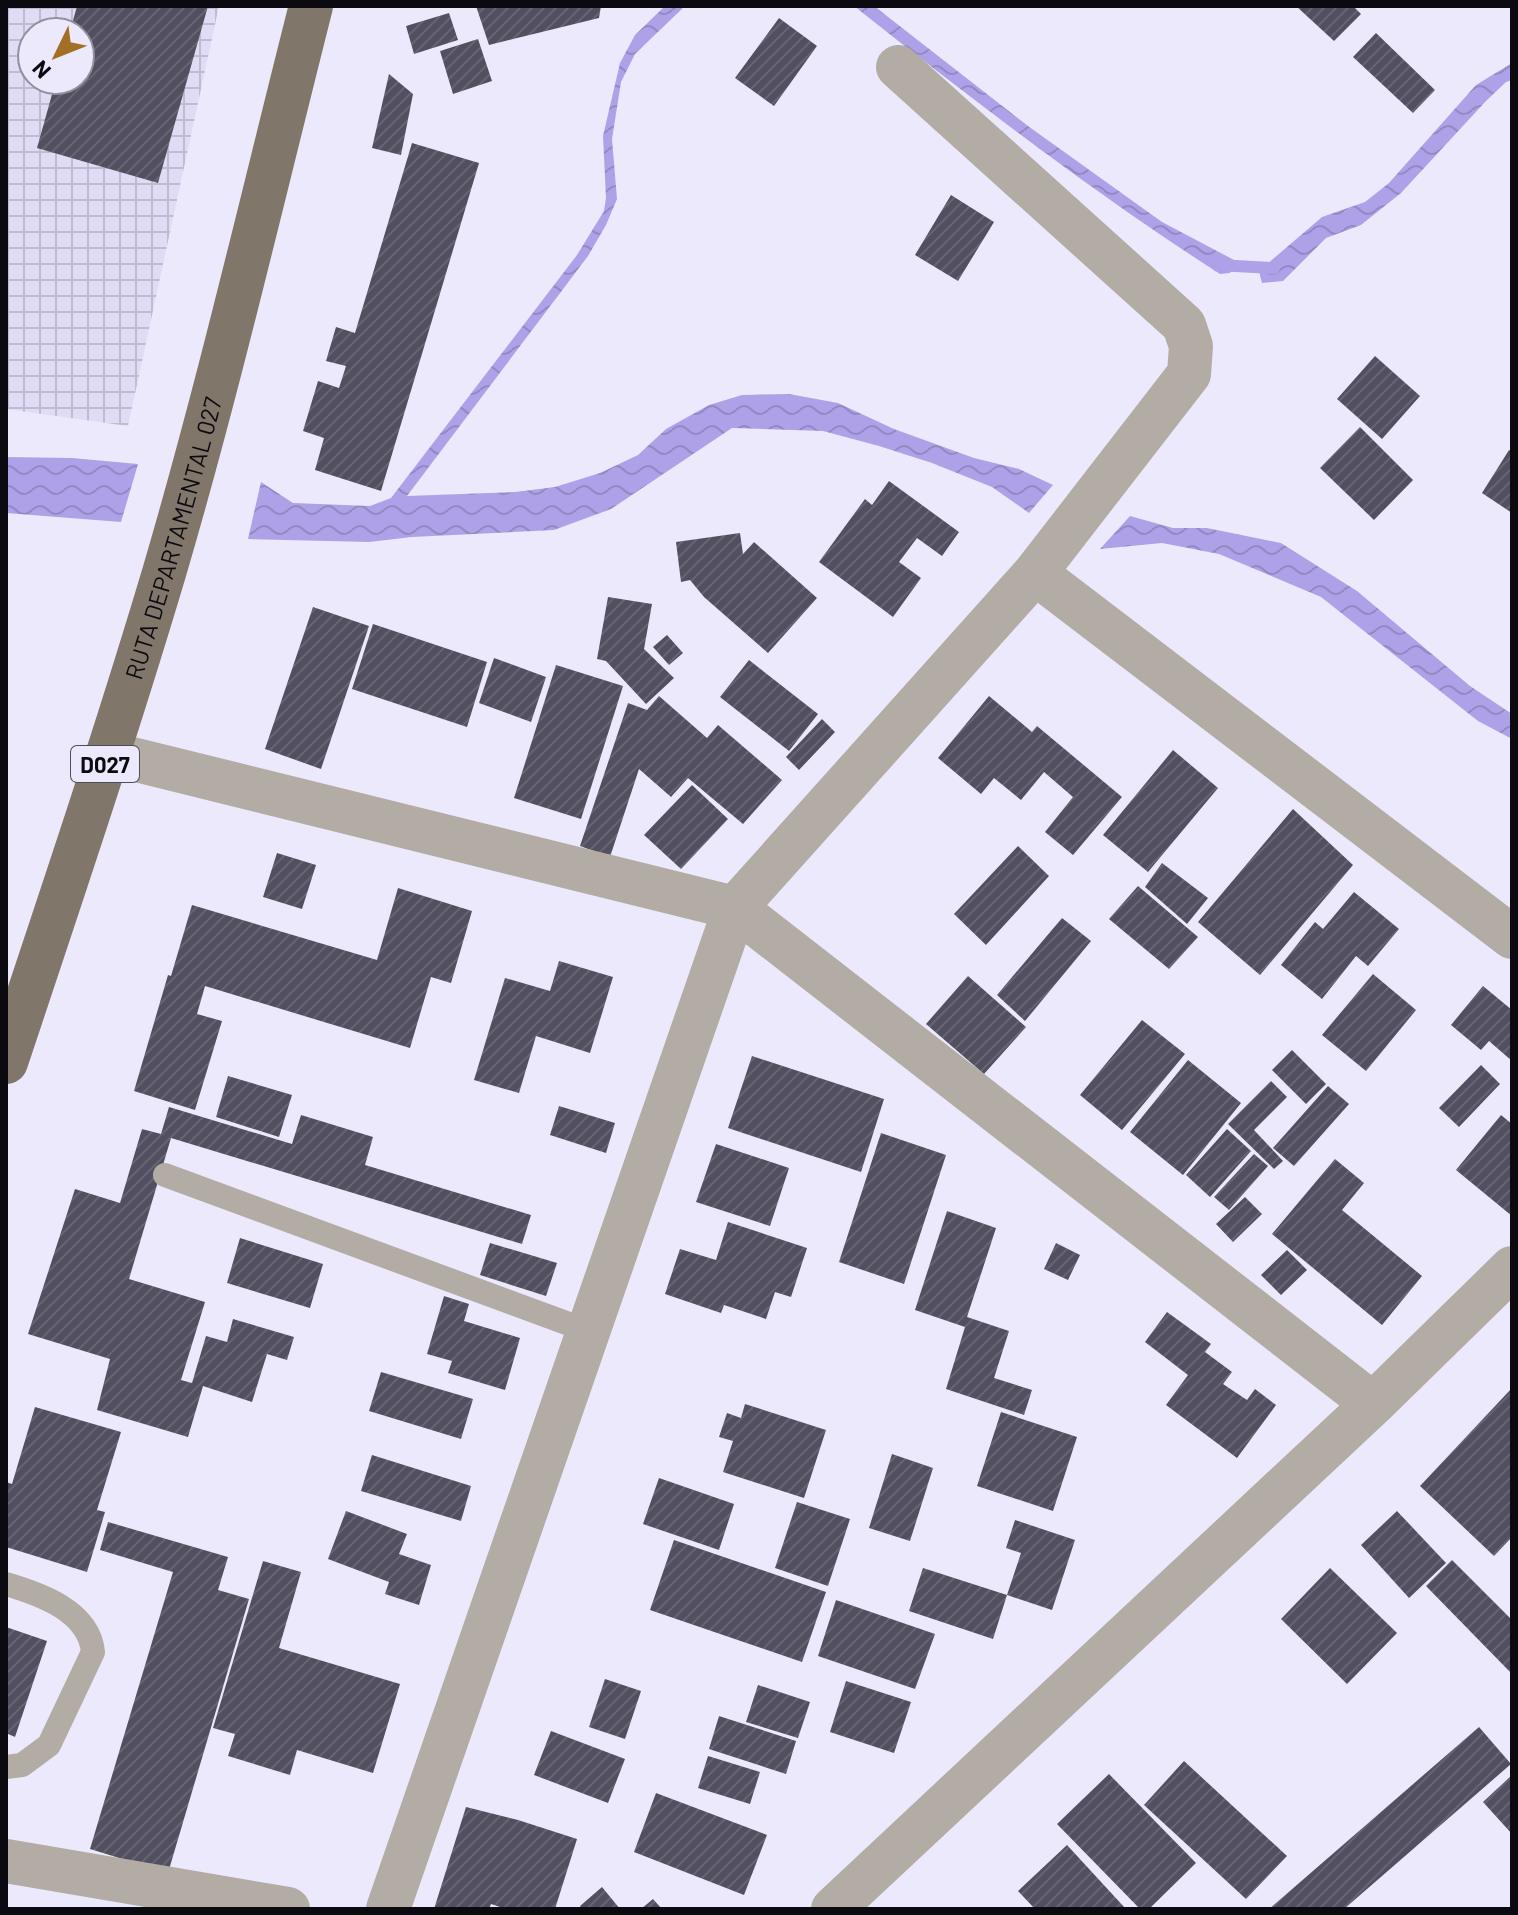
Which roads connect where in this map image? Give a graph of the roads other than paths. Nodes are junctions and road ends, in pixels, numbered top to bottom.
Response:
1 (311, 6) edge
2 (898, 67) dead end
3 (1035, 573) junction
4 (108, 753) junction
5 (735, 908) junction
6 (1512, 937) edge
7 (6, 1062) edge
8 (165, 1175) dead end
9 (1512, 1268) edge
10 (588, 1331) junction
11 (1373, 1404) junction
12 (6, 1584) edge
13 (6, 1767) edge
14 (6, 1861) edge
15 (288, 1909) edge
16 (388, 1909) edge
17 (833, 1909) edge

1 - 4 main road, RUTA DEPARTAMENTAL 027 / D027
2 - 3 street
3 - 5 street
3 - 6 street
4 - 5 street
4 - 7 main road, RUTA DEPARTAMENTAL 027 / D027
5 - 10 street
5 - 11 street
8 - 10 lane
9 - 11 street
10 - 16 street
11 - 17 street
12 - 13 lane
14 - 15 street

